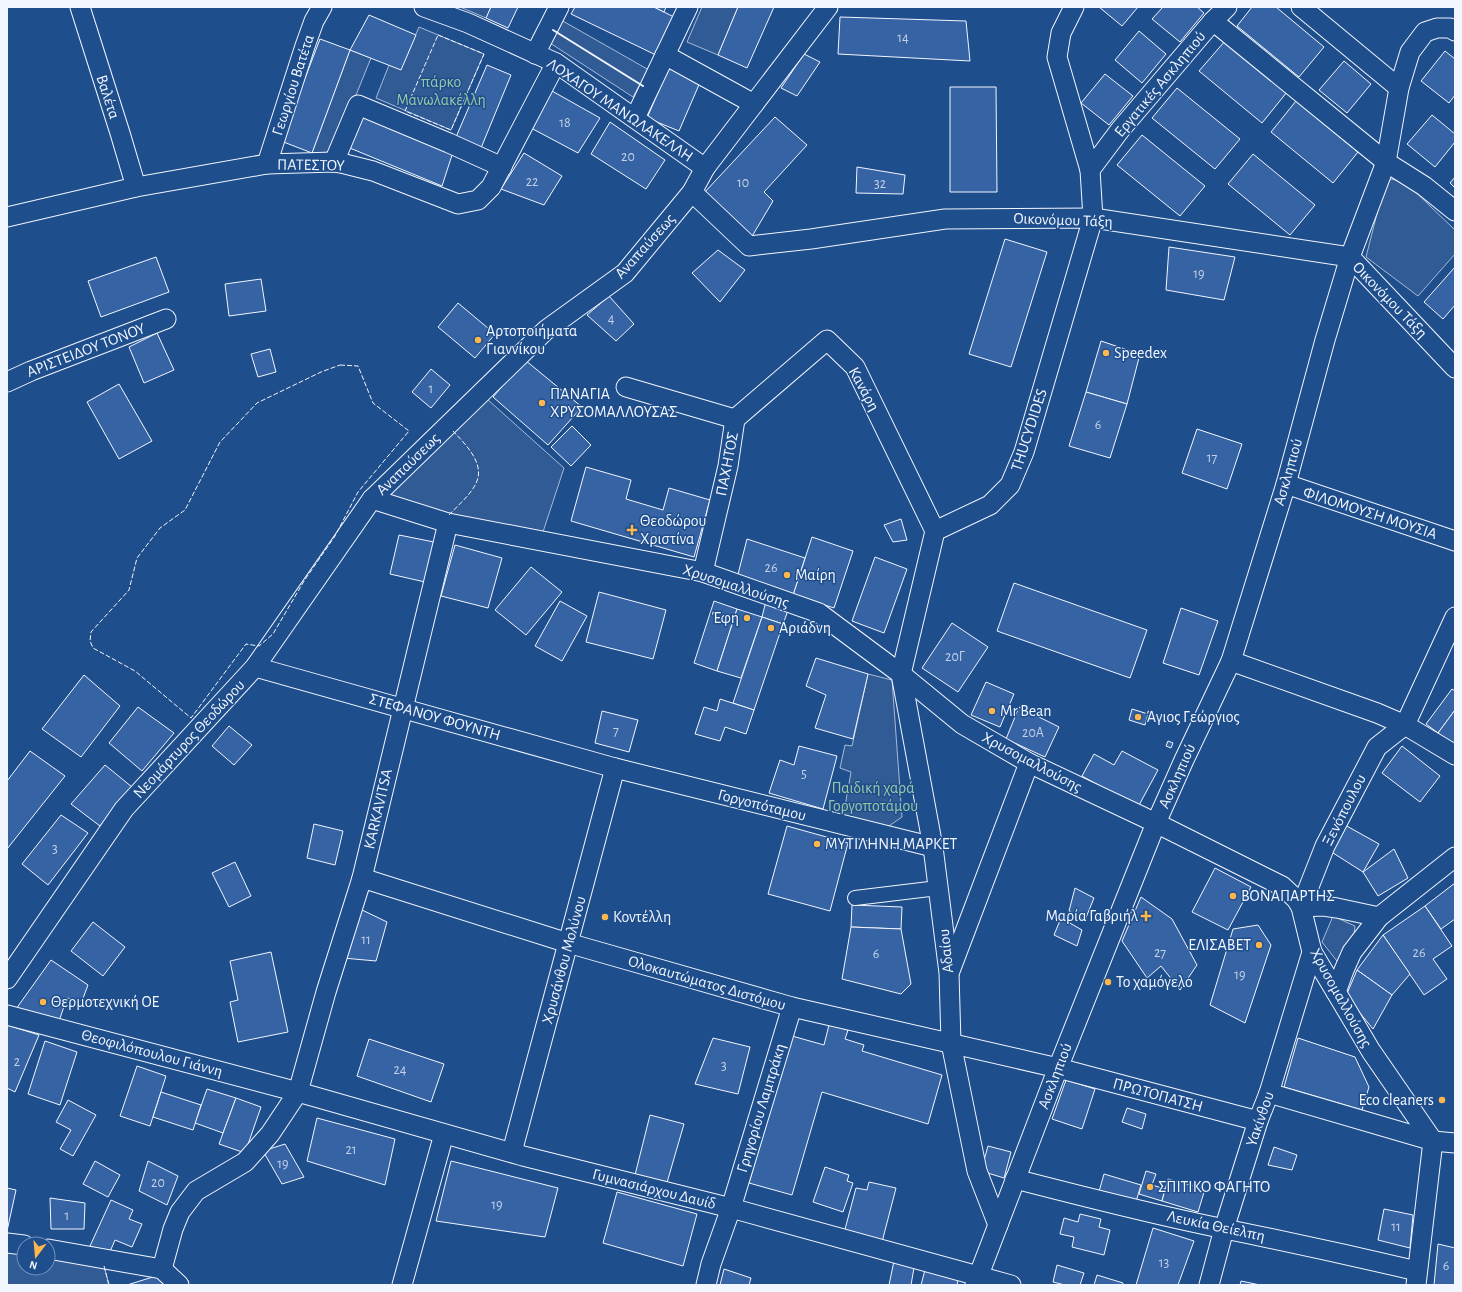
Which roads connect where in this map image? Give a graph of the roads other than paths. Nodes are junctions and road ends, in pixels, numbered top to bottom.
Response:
1 (80, 7) edge
2 (322, 7) edge
3 (424, 7) edge
4 (559, 7) edge
5 (688, 7) edge
6 (828, 7) edge
7 (1074, 7) edge
8 (1227, 7) edge
9 (1301, 7) edge
10 (1213, 22) junction
11 (1455, 31) edge
12 (535, 54) junction
13 (665, 55) junction
14 (556, 63) junction
15 (1399, 88) junction
16 (754, 104) junction
17 (634, 118) junction
18 (334, 162) junction
19 (1386, 162) junction
20 (267, 164) junction
21 (502, 167) junction
22 (704, 168) junction
23 (1090, 170) junction
24 (136, 187) junction
25 (692, 192) junction
26 (1455, 211) edge
27 (7, 217) edge
28 (1093, 218) junction
29 (1350, 257) junction
30 (166, 319) dead end
31 (1455, 368) edge
32 (7, 382) edge
33 (626, 387) dead end
34 (735, 419) junction
35 (1286, 484) junction
36 (372, 499) junction
37 (448, 523) junction
38 (935, 531) junction
39 (1455, 541) edge
40 (703, 572) junction
41 (1455, 617) edge
42 (1232, 661) junction
43 (255, 667) junction
44 (901, 674) junction
45 (402, 708) junction
46 (1405, 725) junction
47 (1455, 755) edge
48 (1029, 764) junction
49 (615, 768) junction
50 (1156, 823) junction
51 (933, 847) junction
52 (1455, 857) edge
53 (362, 878) junction
54 (938, 888) junction
55 (855, 898) dead end
56 (1301, 907) junction
57 (1379, 917) junction
58 (568, 943) junction
59 (1312, 952) junction
60 (949, 973) junction
61 (7, 979) edge
62 (1336, 992) junction
63 (792, 1007) junction
64 (7, 1015) edge
65 (951, 1043) junction
66 (1058, 1068) junction
67 (298, 1092) junction
68 (1269, 1093) junction
69 (1258, 1121) junction
70 (444, 1134) junction
71 (1433, 1142) junction
72 (1455, 1143) edge
73 (512, 1152) junction
74 (1015, 1179) junction
75 (731, 1208) junction
76 (998, 1225) junction
77 (1224, 1229) junction
78 (56, 1250) edge
79 (162, 1269) junction
80 (1417, 1278) edge
81 (977, 1280) edge
82 (179, 1285) edge
83 (402, 1285) edge
84 (706, 1285) edge
85 (1011, 1285) edge
86 (1209, 1285) edge

1 - 24 street, Βαλέτα
2 - 20 street, Γεωργίου Βατέτα
3 - 12 street, ΛΟΧΑΓΟΥ ΜΑΝΩΛΑΚΕΛΛΗ
4 - 12 street
5 - 13 street
6 - 16 street, Αναπαύσεως
7 - 23 street
8 - 10 street
9 - 15 street
10 - 19 street, Εργατικές Ασκληπιού
10 - 23 street, Εργατικές Ασκληπιού
11 - 15 street
12 - 14 street, ΛΟΧΑΓΟΥ ΜΑΝΩΛΑΚΕΛΛΗ
13 - 16 street
13 - 17 street
14 - 17 street, ΛΟΧΑΓΟΥ ΜΑΝΩΛΑΚΕΛΛΗ
14 - 21 street, ΠΑΤΕΣΤΟΥ
15 - 19 street
16 - 22 street, Αναπαύσεως
17 - 22 street, ΛΟΧΑΓΟΥ ΜΑΝΩΛΑΚΕΛΛΗ
18 - 20 street, ΠΑΤΕΣΤΟΥ
18 - 21 street, ΠΑΤΕΣΤΟΥ
18 - 21 street
19 - 26 street, Εργατικές Ασκληπιού
19 - 29 street
20 - 24 street, ΠΑΤΕΣΤΟΥ
22 - 25 street, Αναπαύσεως
23 - 28 street
24 - 27 street, ΠΑΤΕΣΤΟΥ
25 - 28 street, Οικονόμου Τάξη
25 - 36 street, Αναπαύσεως
28 - 29 street, Οικονόμου Τάξη
28 - 38 street, THUCYDIDES
29 - 31 street, Οικονόμου Τάξη
29 - 35 street, Ασκληπιού
30 - 32 street, ΑΡΙΣΤΕΙΔΟΥ ΤΟΝΟΥ
33 - 34 street, ΠΑΧΗΤΟΣ
34 - 38 street, Κανάρη
34 - 40 street, ΠΑΧΗΤΟΣ
35 - 39 street, ΦΙΛΟΜΟΥΣΗ ΜΟΥΣΙΑ
35 - 42 street, Ασκληπιού
36 - 37 street, Χρυσομαλλούσης
36 - 43 street, Νεομάρτυρος Θεοδώρου
37 - 40 street, Χρυσομαλλούσης
37 - 45 street, KARKAVITSA
38 - 44 street
40 - 44 street, Χρυσομαλλούσης
41 - 46 street
42 - 46 street
42 - 50 street, Ασκληπιού
43 - 45 street, ΣΤΕΦΑΝΟΥ ΦΟΥΝΤΗ
43 - 61 street, Νεομάρτυρος Θεοδώρου
44 - 48 street, Χρυσομαλλούσης
44 - 51 street, Αδαίου
45 - 49 street, ΣΤΕΦΑΝΟΥ ΦΟΥΝΤΗ
45 - 53 street, KARKAVITSA
46 - 47 street
46 - 56 street, Ξενόπουλου
48 - 50 street, Χρυσομαλλούσης
48 - 60 street
49 - 51 street, Γοργοπόταμου
49 - 58 street, Χρυσάνθου Μολύνου
50 - 56 street, Χρυσομαλλούσης
50 - 66 street, Ασκληπιού
51 - 54 street, Αδαίου
52 - 57 street
53 - 58 street, Ολοκαυτώματος Διστόμου
53 - 67 street, KARKAVITSA
54 - 55 street
54 - 60 street, Αδαίου
56 - 57 street
56 - 59 street, Χρυσομαλλούσης
57 - 62 street
58 - 63 street, Ολοκαυτώματος Διστόμου
58 - 73 street, Χρυσάνθου Μολύνου
59 - 62 street, Χρυσομαλλούσης
59 - 68 street, Υακίνθου
60 - 65 street, Αδαίου
62 - 71 street, Χρυσομαλλούσης
63 - 65 street, Ολοκαυτώματος Διστόμου
63 - 75 street, Γρηγορίου Λαμπράκη
64 - 67 street, Θεοφιλόπουλου Γιάννη
65 - 66 street, Ολοκαυτώματος Διστόμου
65 - 76 street, Αδαίου
66 - 69 street, ΠΡΩΤΟΠΑΤΣΗ
66 - 74 street, Ασκληπιού
67 - 70 street, Γυμνασιάρχου Δαυίδ
67 - 79 street, KARKAVITSA
68 - 69 street, Υακίνθου
68 - 71 street
69 - 77 street, Υακίνθου
70 - 73 street, Γυμνασιάρχου Δαυίδ
70 - 83 street
71 - 72 street
71 - 80 street
73 - 75 street, Γυμνασιάρχου Δαυίδ
74 - 76 street, Ασκληπιού
74 - 77 street, Λευκία Θείελπη
75 - 81 street, Γυμνασιάρχου Δαυίδ
75 - 84 street, Γρηγορίου Λαμπράκη
76 - 81 street, Ασκληπιού
77 - 80 street, Λευκία Θείελπη
77 - 86 street, Υακίνθου
78 - 79 street
79 - 82 street
81 - 85 street, Γυμνασιάρχου Δαυίδ

